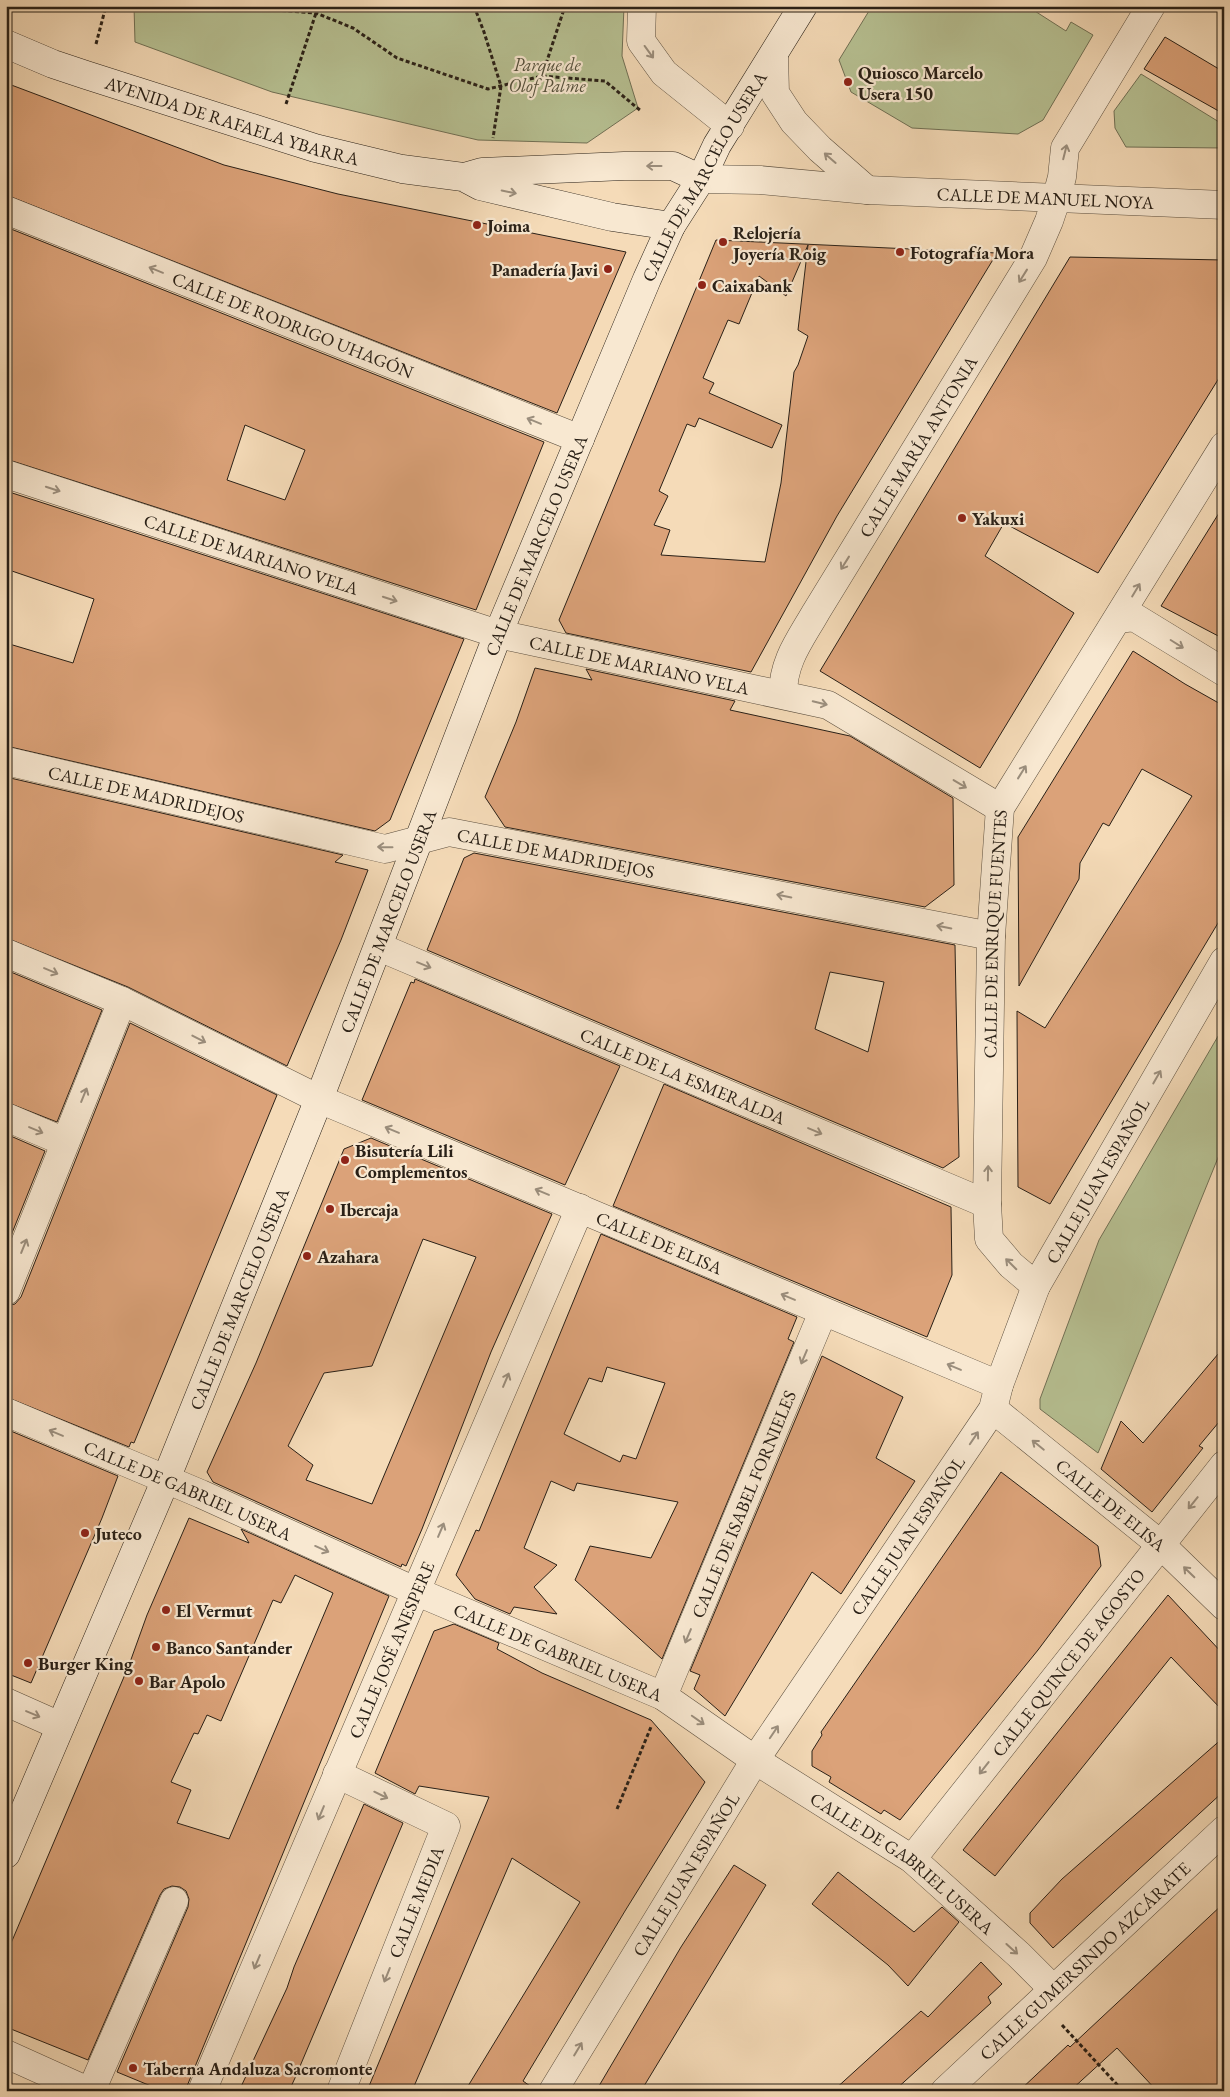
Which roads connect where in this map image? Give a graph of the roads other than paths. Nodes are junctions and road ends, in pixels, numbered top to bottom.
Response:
1 (642, 6) edge
2 (803, 6) edge
3 (1151, 6) edge
4 (6, 44) edge
5 (774, 55) junction
6 (730, 126) junction
7 (463, 177) junction
8 (701, 179) junction
9 (866, 190) junction
10 (1056, 200) junction
11 (1224, 205) edge
12 (6, 210) edge
13 (672, 226) junction
14 (580, 439) junction
15 (1224, 446) edge
16 (6, 474) edge
17 (1118, 619) junction
18 (498, 634) junction
19 (1224, 672) edge
20 (783, 694) junction
21 (6, 761) edge
22 (1000, 808) junction
23 (418, 841) junction
24 (991, 936) junction
25 (379, 947) junction
26 (6, 953) edge
27 (1224, 962) edge
28 (122, 1001) junction
29 (319, 1099) junction
30 (6, 1117) edge
31 (65, 1142) junction
32 (987, 1204) junction
33 (580, 1208) junction
34 (1036, 1286) junction
35 (6, 1291) edge
36 (823, 1312) junction
37 (996, 1397) junction
38 (6, 1412) edge
39 (1224, 1465) edge
40 (166, 1479) junction
41 (1160, 1544) junction
42 (416, 1591) junction
43 (1224, 1606) edge
44 (6, 1702) edge
45 (658, 1709) junction
46 (60, 1726) junction
47 (755, 1760) junction
48 (337, 1774) junction
49 (1224, 1830) edge
50 (6, 1854) edge
51 (912, 1859) junction
52 (174, 1901) dead end
53 (1053, 1989) junction
54 (6, 2054) edge
55 (90, 2091) edge
56 (202, 2091) edge
57 (341, 2091) edge
58 (553, 2091) edge
59 (945, 2091) edge

1 -> 6 street
2 - 5 street, CALLE DE MARCELO USERA
10 -> 3 street, CALLE MARÍA ANTONIA
4 - 7 street, AVENIDA DE RAFAELA YBARRA
5 - 6 street, CALLE DE MARCELO USERA
9 -> 5 street
6 - 8 street, CALLE DE MARCELO USERA
8 -> 7 street, AVENIDA DE RAFAELA YBARRA
7 -> 13 street, AVENIDA DE RAFAELA YBARRA
8 - 9 street, CALLE DE MANUEL NOYA
8 - 13 street, CALLE DE MARCELO USERA
9 - 10 street, CALLE DE MANUEL NOYA
10 - 11 street, CALLE DE MANUEL NOYA
10 -> 20 street, CALLE MARÍA ANTONIA
14 -> 12 street, CALLE DE RODRIGO UHAGÓN
13 - 14 street, CALLE DE MARCELO USERA
14 - 18 street, CALLE DE MARCELO USERA
17 -> 15 street, CALLE DE ENRIQUE FUENTES
16 -> 18 street, CALLE DE MARIANO VELA
17 -> 19 street
22 -> 17 street, CALLE DE ENRIQUE FUENTES
18 - 20 street, CALLE DE MARIANO VELA
18 - 23 street, CALLE DE MARCELO USERA
20 -> 22 street, CALLE DE MARIANO VELA
23 -> 21 street, CALLE DE MADRIDEJOS
22 - 24 street, CALLE DE ENRIQUE FUENTES
24 -> 23 street, CALLE DE MADRIDEJOS
23 - 25 street, CALLE DE MARCELO USERA
32 -> 24 street, CALLE DE ENRIQUE FUENTES
25 - 29 street, CALLE DE MARCELO USERA
25 -> 32 street, CALLE DE LA ESMERALDA
26 -> 28 street, CALLE DE ELISA
34 -> 27 street, CALLE JUAN ESPAÑOL
28 -> 29 street, CALLE DE ELISA
31 -> 28 street
33 -> 29 street, CALLE DE ELISA
29 - 40 street, CALLE DE MARCELO USERA
30 -> 31 street
35 -> 31 street
34 -> 32 street, CALLE DE ENRIQUE FUENTES
36 -> 33 street, CALLE DE ELISA
42 -> 33 street, CALLE JOSÉ ANESPERE
34 - 37 street, CALLE JUAN ESPAÑOL
37 -> 36 street, CALLE DE ELISA
36 -> 45 street, CALLE DE ISABEL FORNIELES
41 -> 37 street, CALLE DE ELISA
47 -> 37 street, CALLE JUAN ESPAÑOL
40 -> 38 street, CALLE DE GABRIEL USERA
39 -> 41 street, CALLE QUINCE DE AGOSTO
40 -> 42 street, CALLE DE GABRIEL USERA
40 - 46 street, CALLE DE MARCELO USERA
43 -> 41 street, CALLE DE ELISA
41 -> 51 street, CALLE QUINCE DE AGOSTO
42 - 45 street, CALLE DE GABRIEL USERA
42 - 48 street, CALLE JOSÉ ANESPERE
44 -> 46 street
45 -> 47 street, CALLE DE GABRIEL USERA
46 - 50 street, CALLE DE MARCELO USERA
47 - 51 street, CALLE DE GABRIEL USERA
58 -> 47 street, CALLE JUAN ESPAÑOL
48 -> 56 street, CALLE JOSÉ ANESPERE
48 -> 57 street, CALLE MEDIA
49 - 53 street, CALLE GUMERSINDO AZCÁRATE
51 -> 53 street, CALLE DE GABRIEL USERA
52 - 55 street
53 - 59 street, CALLE GUMERSINDO AZCÁRATE
54 - 55 street

